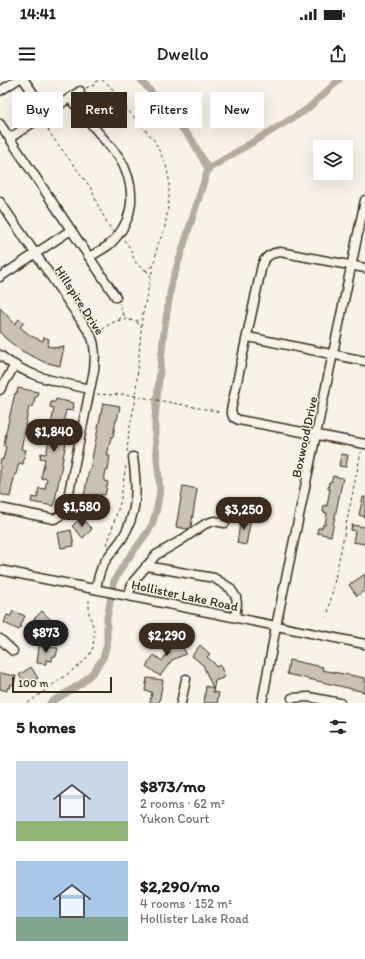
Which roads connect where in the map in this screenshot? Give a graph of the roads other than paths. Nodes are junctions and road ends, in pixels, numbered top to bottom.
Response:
1 (17, 80) edge
2 (24, 80) edge
3 (80, 91) road end
4 (0, 92) edge
5 (32, 92) edge
6 (70, 99) junction
7 (63, 103) edge
8 (0, 124) edge
9 (25, 128) edge
10 (10, 138) junction
11 (365, 200) edge
12 (0, 202) edge
13 (71, 230) junction
14 (35, 253) junction
15 (89, 257) junction
16 (352, 265) junction
17 (365, 268) edge
18 (0, 276) edge
19 (116, 297) road end
20 (248, 337) junction
21 (333, 354) junction
22 (0, 355) edge
23 (365, 361) edge
24 (15, 365) junction
25 (0, 390) edge
26 (93, 391) junction
27 (317, 435) junction
28 (363, 447) edge
29 (129, 457) road end
30 (0, 508) edge
31 (225, 523) dead end
32 (146, 566) junction
33 (0, 570) edge
34 (99, 589) junction
35 (125, 594) junction
36 (235, 618) junction
37 (276, 626) junction
38 (0, 639) edge
39 (365, 644) edge
40 (13, 651) dead end
41 (186, 679) dead end
42 (292, 698) dead end
43 (181, 703) edge
44 (262, 703) edge
45 (340, 703) edge

1 - 4 street
2 - 5 street
3 - 6 street
6 - 7 street
6 - 15 street
8 - 10 street
9 - 10 street
10 - 13 street
11 - 16 street, Boxwood Drive
12 - 14 street, Hillspire Drive
13 - 14 street
13 - 15 street
14 - 18 street
14 - 26 street, Hillspire Drive
15 - 19 street
16 - 17 street
16 - 20 street
16 - 21 street, Boxwood Drive
20 - 21 street
20 - 27 street
21 - 23 street
21 - 27 street, Boxwood Drive
22 - 24 street
24 - 25 street
24 - 26 street
26 - 30 street, Hillspire Drive
27 - 28 street
27 - 37 street, Boxwood Drive
29 - 34 street
31 - 32 street
32 - 35 street
32 - 36 street
33 - 34 street, Hollister Lake Road
34 - 35 street, Hollister Lake Road
35 - 36 street, Hollister Lake Road
36 - 37 street, Hollister Lake Road
37 - 39 street, Hollister Lake Road
37 - 44 street, Boxwood Drive
38 - 40 street
41 - 43 street
42 - 45 street

